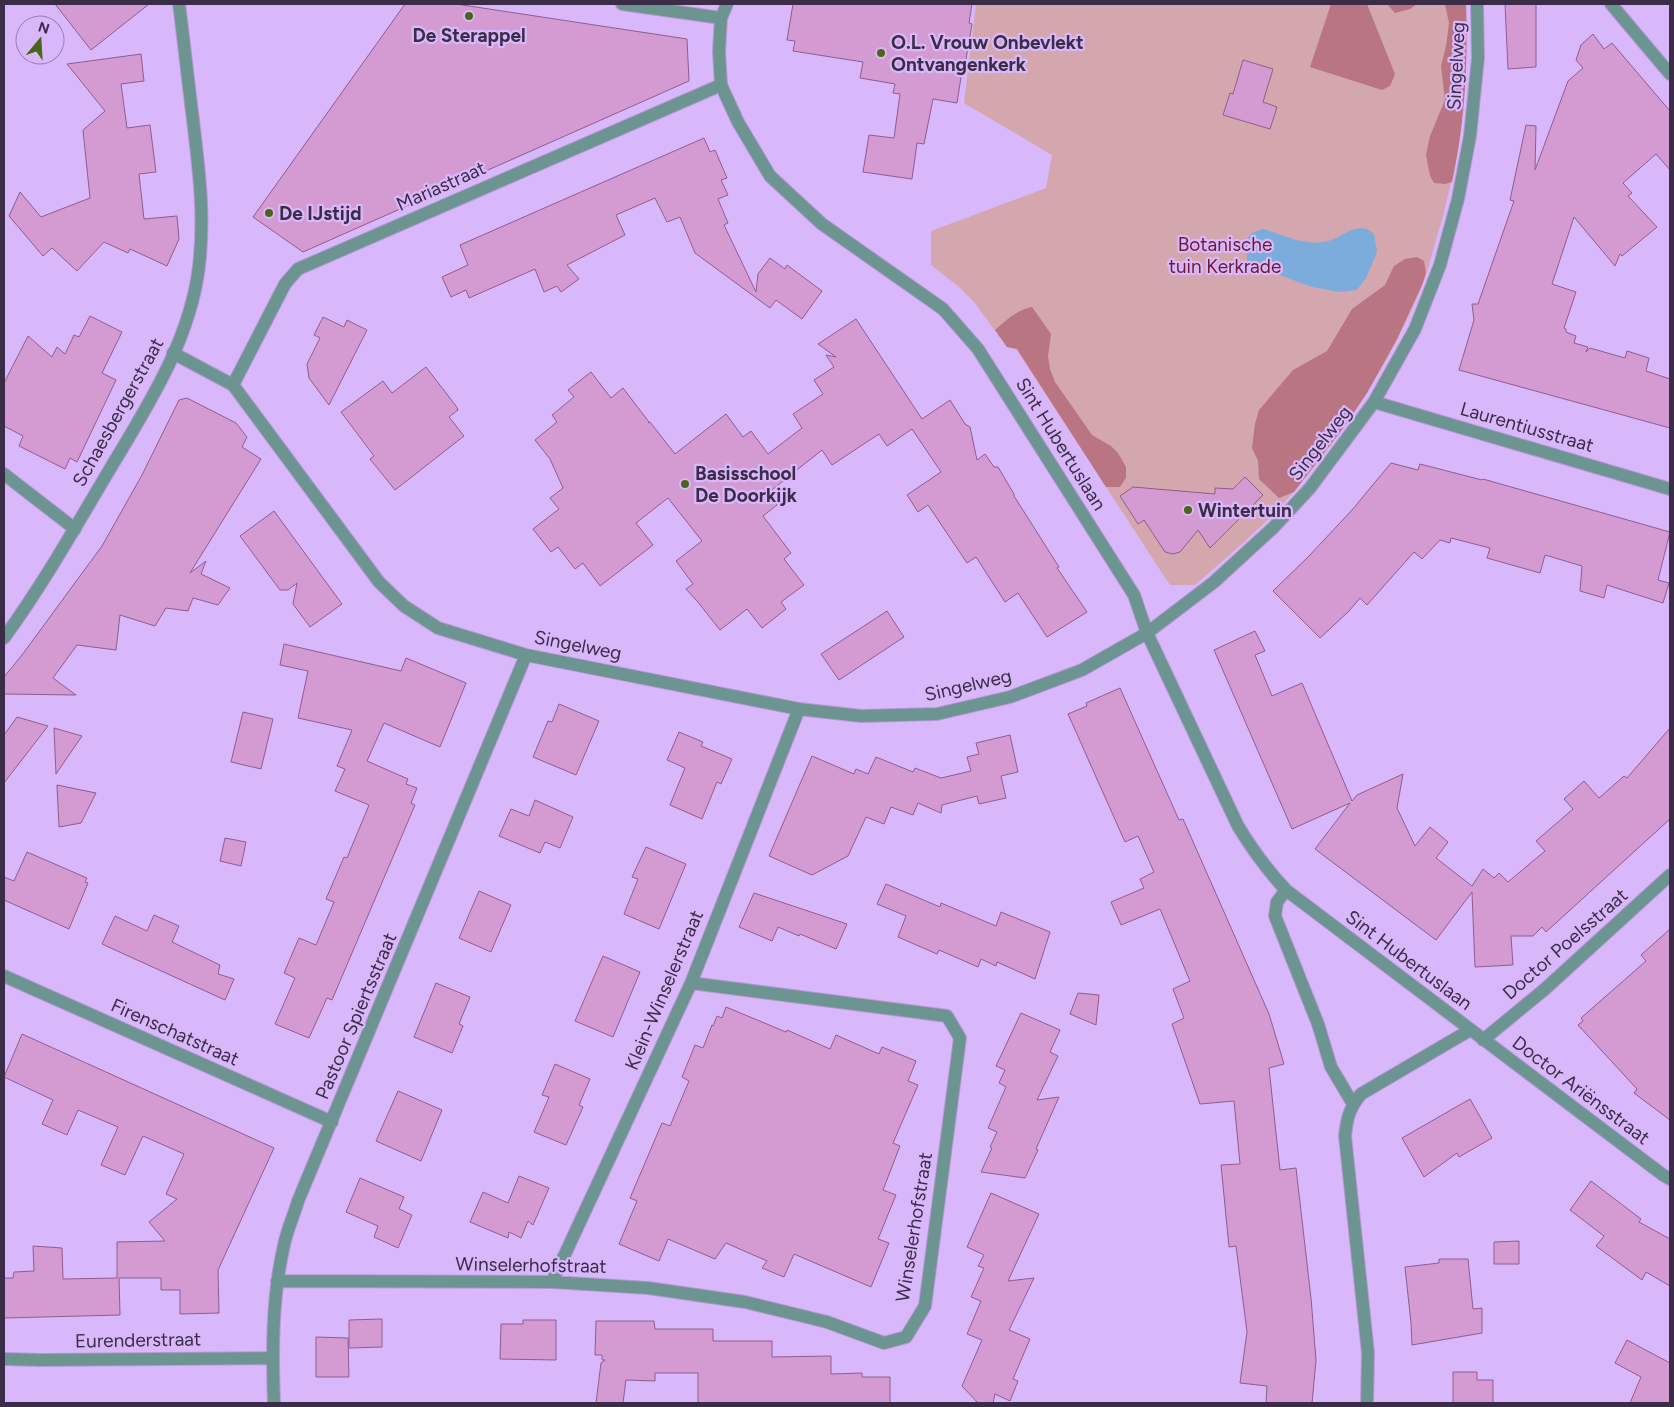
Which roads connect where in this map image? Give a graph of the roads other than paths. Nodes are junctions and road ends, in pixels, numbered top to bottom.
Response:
1 (179, 4) edge
2 (622, 4) edge
3 (727, 4) edge
4 (1477, 4) edge
5 (1611, 4) edge
6 (721, 18) junction
7 (1670, 74) edge
8 (721, 85) junction
9 (174, 353) junction
10 (233, 385) junction
11 (1374, 402) junction
12 (4, 474) edge
13 (1670, 489) edge
14 (74, 530) junction
15 (1147, 633) junction
16 (4, 638) edge
17 (526, 655) junction
18 (799, 708) junction
19 (1670, 875) edge
20 (1286, 890) junction
21 (4, 976) edge
22 (691, 983) junction
23 (1470, 1030) junction
24 (1483, 1040) junction
25 (1353, 1104) junction
26 (332, 1122) junction
27 (1670, 1179) edge
28 (278, 1281) junction
29 (552, 1282) junction
30 (272, 1358) junction
31 (4, 1359) edge
32 (274, 1403) edge
33 (1367, 1403) edge

1 - 9 street, Schaesbergerstraat
2 - 6 street
3 - 6 street
4 - 11 street, Singelweg
5 - 7 street
6 - 8 street
8 - 10 street, Mariastraat
8 - 15 street, Sint Hubertuslaan
9 - 10 street, Singelweg
9 - 14 street, Schaesbergerstraat
10 - 17 street, Singelweg
11 - 13 street, Laurentiusstraat
11 - 15 street, Singelweg
12 - 14 street
14 - 16 street, Schaesbergerstraat
15 - 18 street, Singelweg
15 - 20 street, Sint Hubertuslaan
17 - 18 street, Singelweg
17 - 26 street, Pastoor Spiertsstraat
18 - 22 street, Klein-Winselerstraat
19 - 24 street, Doctor Poelsstraat
20 - 23 street, Sint Hubertuslaan
20 - 25 street
21 - 26 street, Firenschatstraat
22 - 29 street, Klein-Winselerstraat
22 - 29 street, Winselerhofstraat
23 - 24 street, Doctor Ariënsstraat
23 - 25 street, Sint Hubertuslaan
24 - 27 street, Doctor Ariënsstraat
25 - 33 street
26 - 28 street, Pastoor Spiertsstraat
28 - 29 street, Winselerhofstraat
28 - 30 street, Pastoor Spiertsstraat
30 - 31 street, Eurenderstraat
30 - 32 street, Pastoor Spiertsstraat

